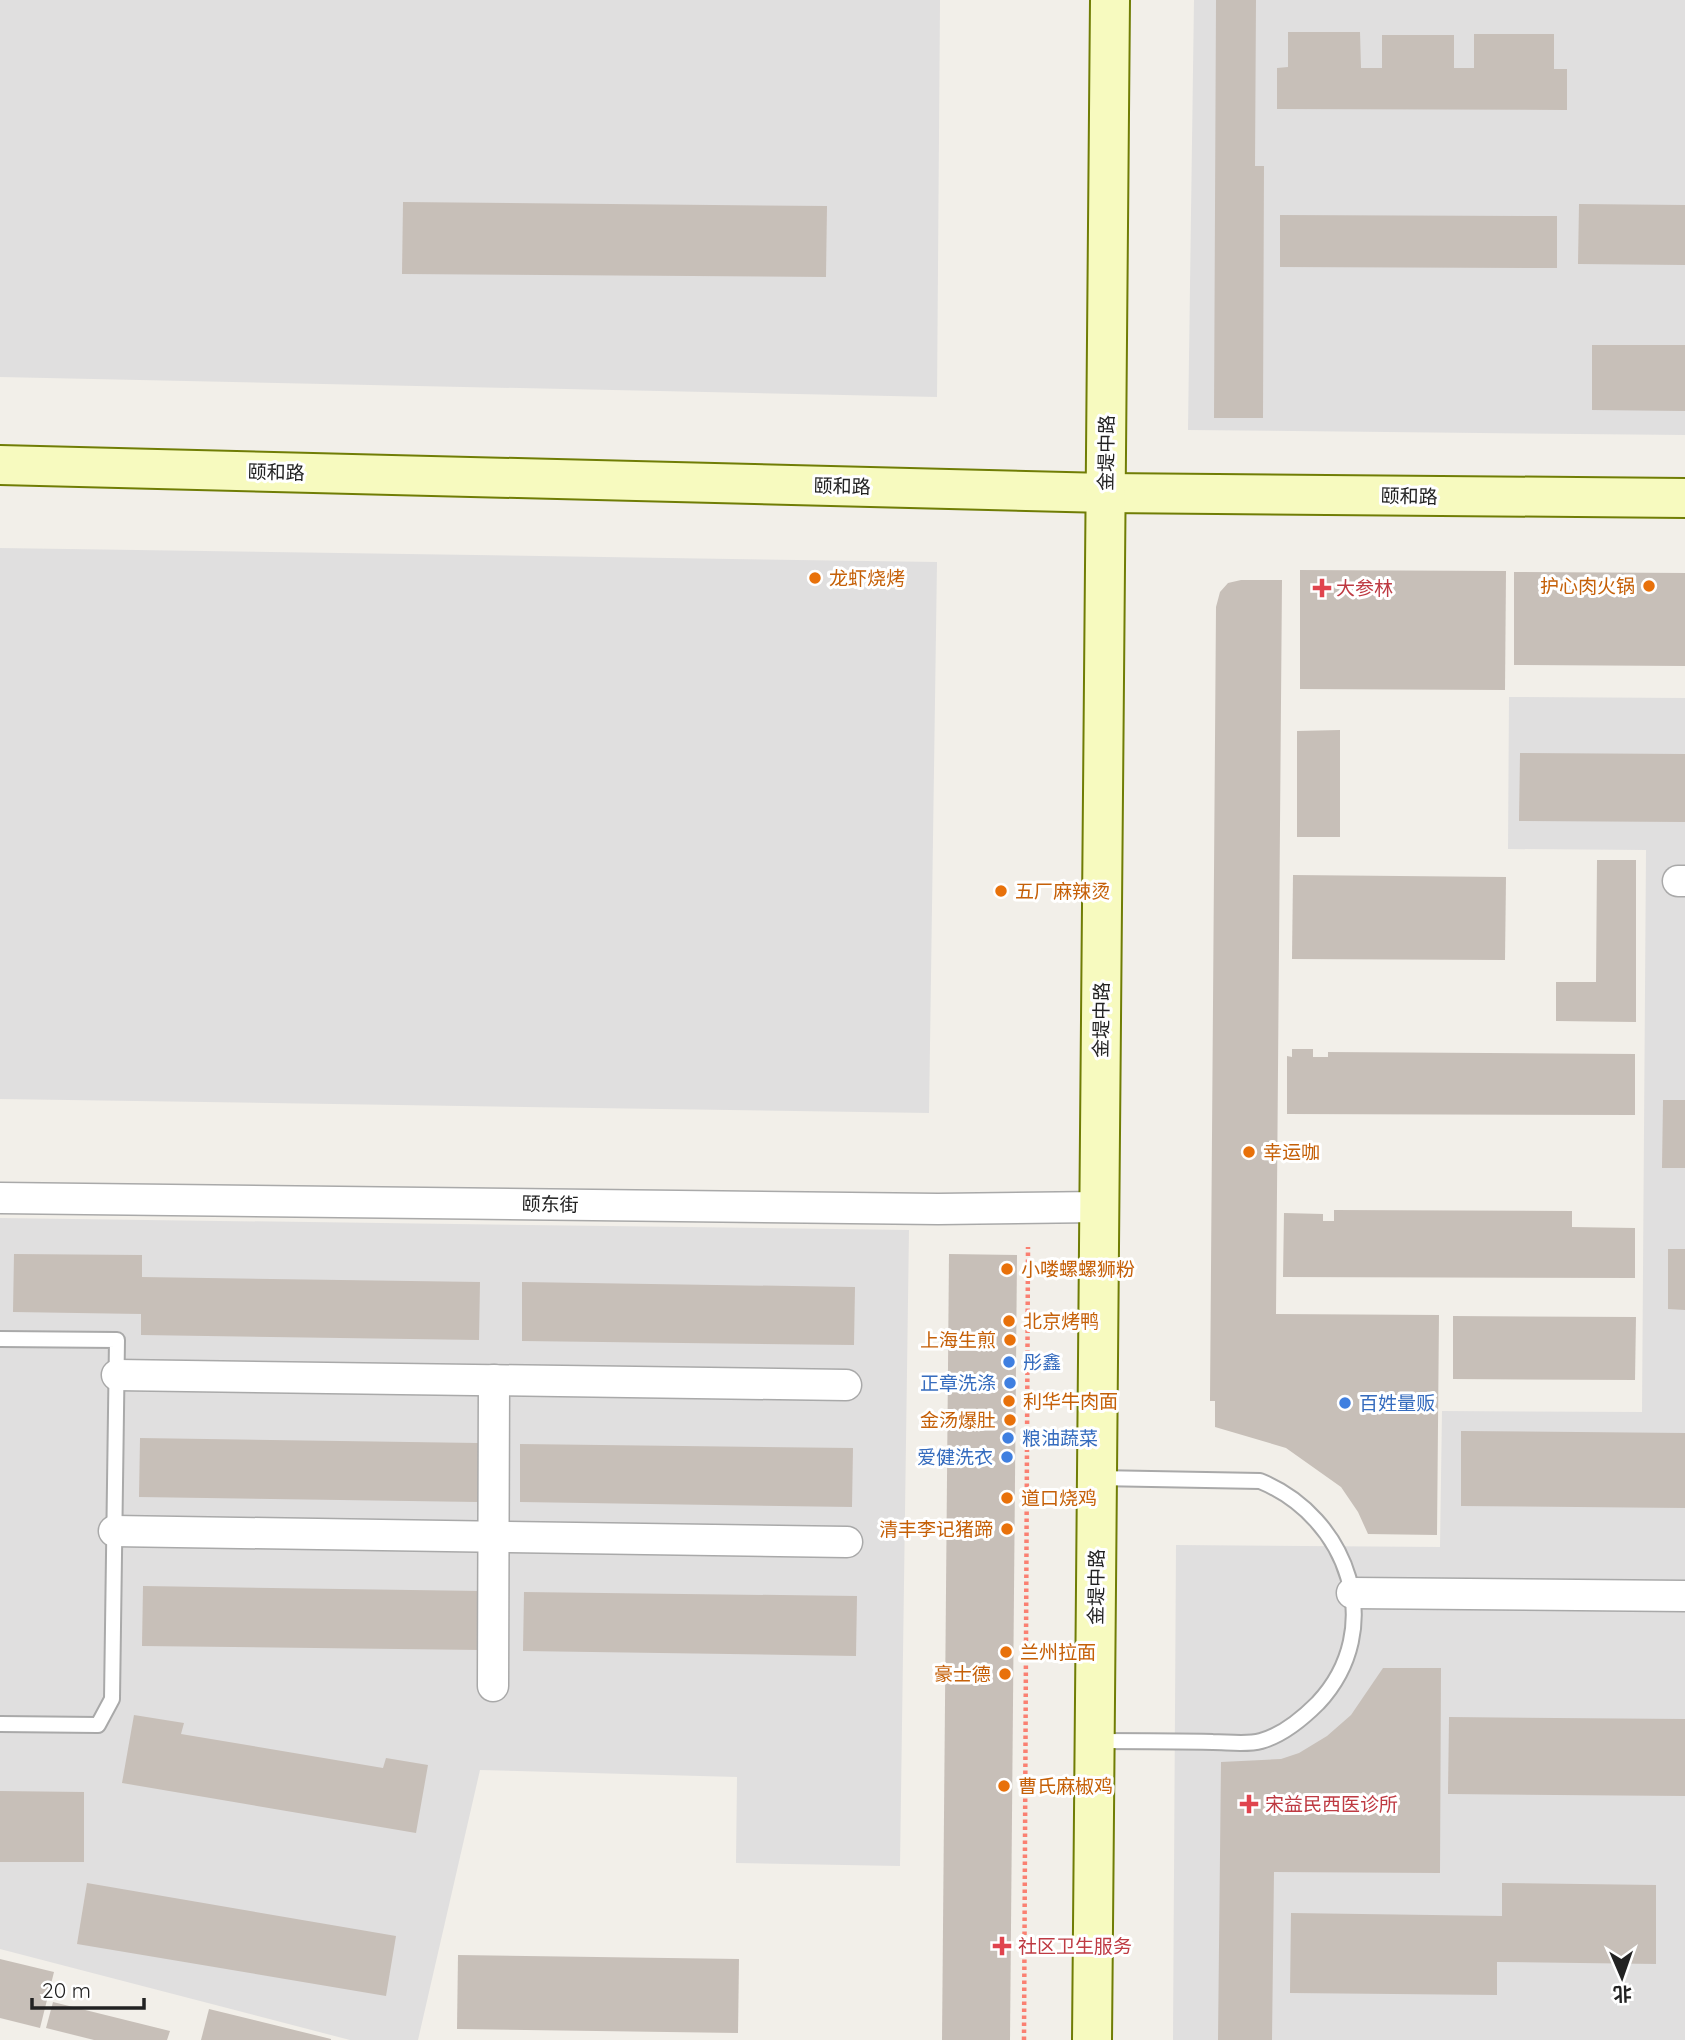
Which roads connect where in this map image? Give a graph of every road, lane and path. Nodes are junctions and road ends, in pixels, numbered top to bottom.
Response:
1 (1110, 0) edge
2 (0, 465) edge
3 (1106, 493) junction
4 (1685, 498) edge
5 (0, 1198) edge
6 (1099, 1207) junction
7 (1028, 1247) dead end
8 (0, 1339) edge
9 (117, 1375) junction
10 (494, 1380) junction
11 (846, 1385) dead end
12 (1097, 1478) junction
13 (114, 1531) junction
14 (494, 1537) junction
15 (847, 1542) dead end
16 (1352, 1593) junction
17 (1685, 1596) edge
18 (493, 1686) dead end
19 (0, 1724) edge
20 (1094, 1741) junction
21 (1024, 2040) edge
22 (1092, 2040) edge

1 - 3 street, 金堤中路
2 - 3 street, 颐和路
3 - 4 street, 颐和路
3 - 6 street, 金堤中路
5 - 6 street, 颐东街
6 - 12 street, 金堤中路
7 - 21 path
8 - 9 lane
9 - 10 street
9 - 13 lane
10 - 11 street
10 - 14 street
12 - 16 lane
12 - 20 street, 金堤中路
13 - 14 street
13 - 19 lane
14 - 15 street
14 - 18 street
16 - 17 street
16 - 20 lane
20 - 22 street, 金堤中路

